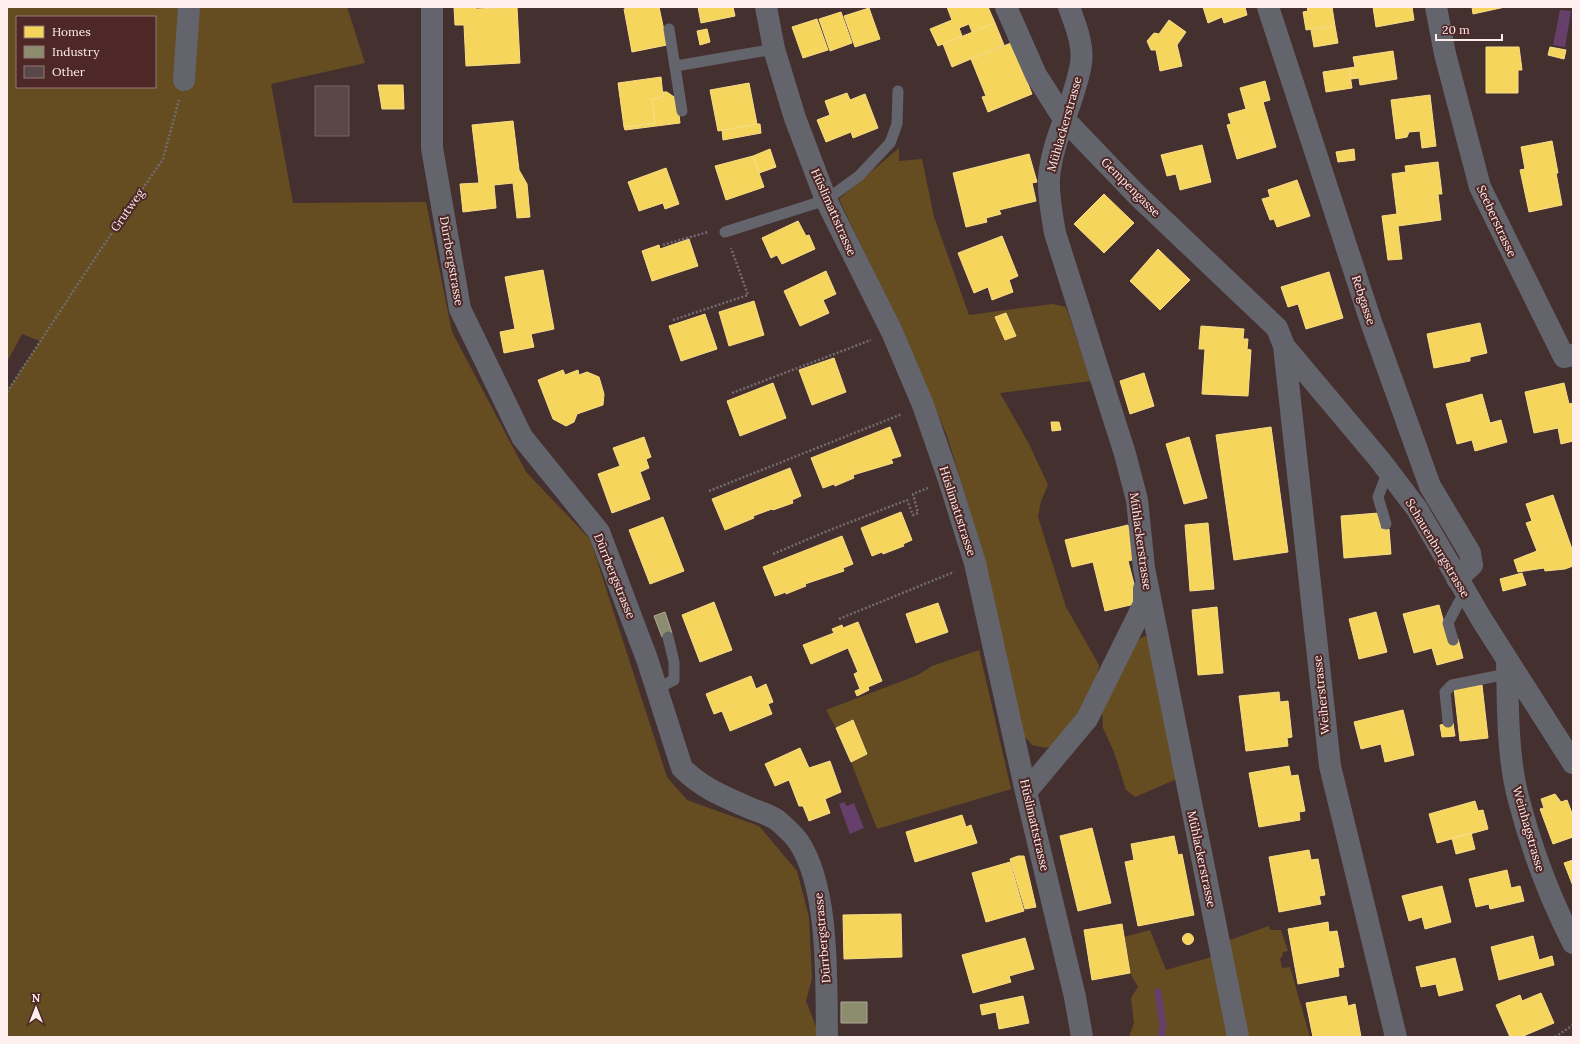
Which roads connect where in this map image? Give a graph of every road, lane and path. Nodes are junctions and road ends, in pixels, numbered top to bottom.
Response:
1 (188, 7) edge
2 (432, 7) edge
3 (766, 7) edge
4 (1006, 7) edge
5 (1069, 7) edge
6 (1268, 7) edge
7 (1436, 7) edge
8 (668, 29) dead end
9 (774, 49) junction
10 (676, 66) junction
11 (184, 80) joint
12 (898, 91) dead end
13 (682, 111) dead end
14 (1064, 119) junction
15 (826, 200) junction
16 (726, 232) junction
17 (663, 245) dead end
18 (673, 320) dead end
19 (892, 332) junction
20 (1284, 346) junction
21 (1568, 356) edge
22 (7, 392) edge
23 (732, 393) dead end
24 (923, 405) junction
25 (1388, 471) junction
26 (709, 491) dead end
27 (913, 494) dead end
28 (1386, 524) dead end
29 (773, 554) dead end
30 (1144, 568) junction
31 (951, 573) dead end
32 (1462, 586) junction
33 (839, 619) dead end
34 (668, 637) dead end
35 (1452, 640) dead end
36 (1507, 667) junction
37 (656, 689) junction
38 (1448, 722) dead end
39 (1573, 764) edge
40 (1026, 792) junction
41 (1573, 944) edge
42 (1573, 1025) edge
43 (827, 1037) edge
44 (1082, 1037) edge
45 (1238, 1037) edge
46 (1396, 1037) edge
47 (1555, 1037) edge

1 - 11 street
2 - 37 street, Dürrbergstrasse
3 - 9 street, Hüslimattstrasse
4 - 14 street, Gempengasse
5 - 14 street, Mühlackerstrasse
6 - 32 street, Rebgasse
7 - 21 street, Seeberstrasse
8 - 10 lane
9 - 10 lane
9 - 15 street, Hüslimattstrasse
10 - 13 lane
11 - 22 path, Grutweg
12 - 15 lane
14 - 20 street, Gempengasse
14 - 30 street, Mühlackerstrasse
15 - 16 lane
15 - 19 street, Hüslimattstrasse
16 - 17 path
16 - 18 path
19 - 23 path
19 - 24 street, Hüslimattstrasse
20 - 25 street, Schauenburgstrasse
20 - 46 street, Weiherstrasse
24 - 26 path
24 - 40 street, Hüslimattstrasse
25 - 28 lane
25 - 32 street, Schauenburgstrasse
27 - 29 path
30 - 40 street
30 - 45 street, Mühlackerstrasse
31 - 33 path
32 - 35 lane
32 - 36 street, Schauenburgstrasse
34 - 37 lane
36 - 38 lane
36 - 39 street, Schauenburgstrasse
36 - 41 street, Weinhagstrasse
37 - 43 street, Dürrbergstrasse
40 - 44 street, Hüslimattstrasse
42 - 47 path

